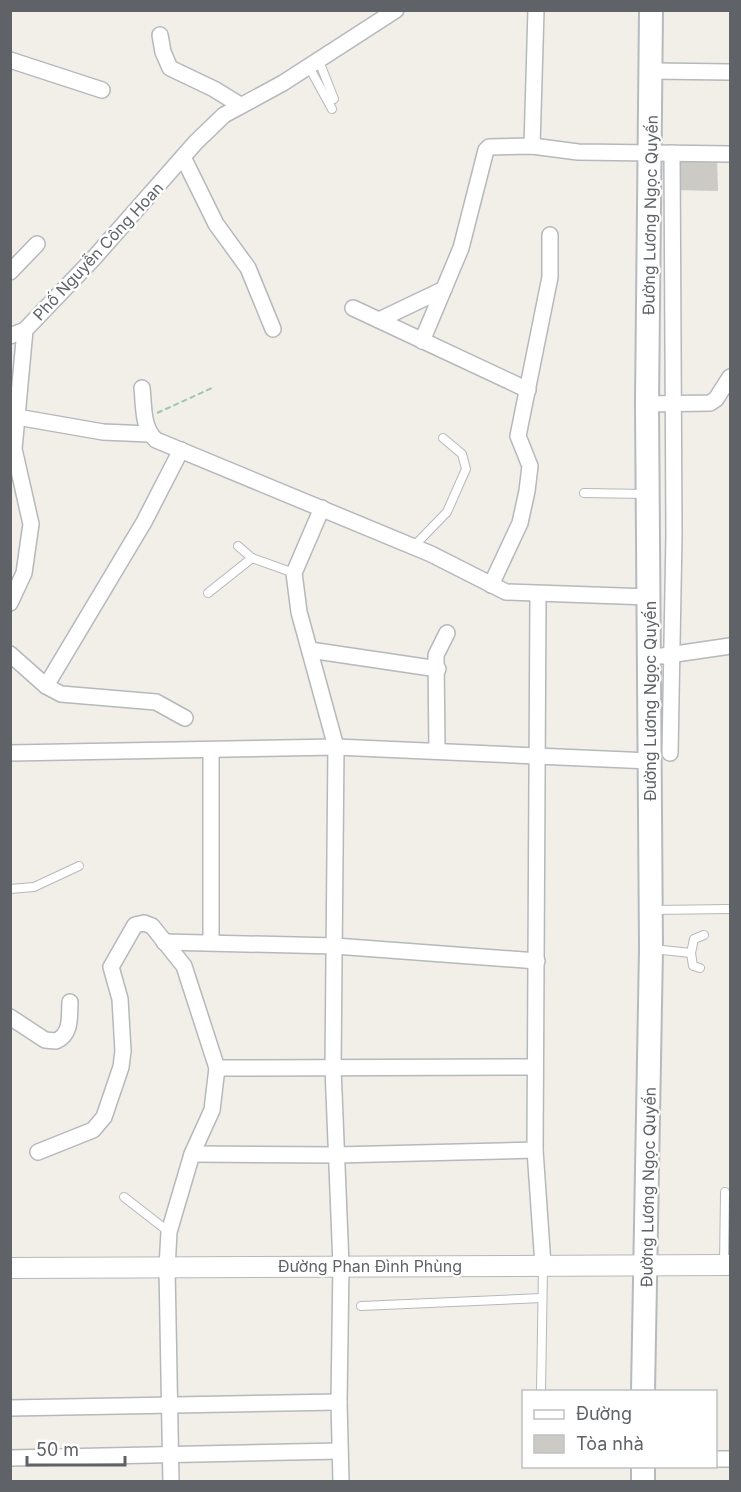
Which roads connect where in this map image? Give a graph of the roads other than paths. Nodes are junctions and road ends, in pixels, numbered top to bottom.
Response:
1 (396, 10) edge
2 (536, 10) edge
3 (651, 10) edge
4 (160, 35) dead end
5 (10, 60) edge
6 (314, 64) junction
7 (653, 71) junction
8 (730, 72) edge
9 (102, 90) dead end
10 (334, 99) dead end
11 (240, 105) junction
12 (332, 109) dead end
13 (532, 146) junction
14 (662, 153) junction
15 (730, 154) edge
16 (183, 157) junction
17 (550, 235) dead end
18 (37, 244) dead end
19 (10, 272) edge
20 (444, 289) junction
21 (353, 308) dead end
22 (379, 320) junction
23 (273, 329) dead end
24 (25, 330) junction
25 (10, 336) edge
26 (422, 341) junction
27 (730, 377) edge
28 (142, 388) dead end
29 (528, 390) junction
30 (647, 404) junction
31 (672, 404) junction
32 (17, 417) junction
33 (147, 428) junction
34 (443, 438) dead end
35 (181, 450) junction
36 (584, 493) dead end
37 (648, 494) junction
38 (322, 508) junction
39 (238, 546) dead end
40 (413, 547) junction
41 (252, 558) junction
42 (294, 573) junction
43 (491, 585) junction
44 (208, 593) dead end
45 (538, 595) junction
46 (649, 597) junction
47 (10, 603) edge
48 (447, 633) dead end
49 (730, 646) edge
50 (310, 650) junction
51 (10, 654) edge
52 (660, 656) junction
53 (438, 669) junction
54 (46, 686) junction
55 (185, 718) dead end
56 (336, 747) junction
57 (210, 750) junction
58 (437, 751) junction
59 (10, 753) edge
60 (539, 754) junction
61 (660, 757) junction
62 (79, 866) dead end
63 (10, 889) edge
64 (730, 909) edge
65 (651, 910) junction
66 (704, 934) dead end
67 (164, 942) junction
68 (211, 942) junction
69 (335, 946) junction
70 (651, 949) junction
71 (691, 953) junction
72 (537, 961) junction
73 (700, 968) dead end
74 (70, 1002) dead end
75 (10, 1017) edge
76 (535, 1067) junction
77 (217, 1068) junction
78 (333, 1068) junction
79 (535, 1150) junction
80 (38, 1152) dead end
81 (192, 1154) junction
82 (336, 1155) junction
83 (725, 1192) dead end
84 (124, 1197) dead end
85 (169, 1232) junction
86 (647, 1264) junction
87 (341, 1265) junction
88 (543, 1265) junction
89 (727, 1265) edge
90 (10, 1268) edge
91 (167, 1268) junction
92 (542, 1298) junction
93 (362, 1306) dead end
94 (541, 1390) edge
95 (643, 1390) edge
96 (339, 1402) junction
97 (170, 1404) junction
98 (10, 1408) edge
99 (340, 1451) junction
100 (171, 1454) junction
101 (10, 1458) edge
102 (171, 1482) edge
103 (341, 1482) edge

1 - 6 street, Phố Nguyễn Công Hoan
2 - 13 street
3 - 7 main road, Đường Lương Ngọc Quyến
4 - 11 street
5 - 9 street
6 - 10 lane
6 - 11 street, Phố Nguyễn Công Hoan
6 - 12 lane
7 - 8 street
7 - 14 main road, Đường Lương Ngọc Quyến
11 - 16 street, Phố Nguyễn Công Hoan
13 - 14 street
13 - 20 street
14 - 15 street
14 - 30 main road, Đường Lương Ngọc Quyến
14 - 31 street
16 - 23 street
16 - 24 street, Phố Nguyễn Công Hoan
17 - 29 street
18 - 19 street
20 - 22 street
20 - 26 street
21 - 22 street
22 - 26 street
24 - 25 street
24 - 32 street, Phố Nguyễn Công Hoan
26 - 29 street
27 - 31 street
28 - 33 street
29 - 43 street
30 - 31 street
30 - 37 main road, Đường Lương Ngọc Quyến
31 - 52 street
32 - 33 street
32 - 47 street, Phố Nguyễn Công Hoan
33 - 35 street
34 - 40 lane
35 - 38 street
35 - 54 street
36 - 37 lane
37 - 46 main road, Đường Lương Ngọc Quyến
38 - 40 street
38 - 42 street
39 - 41 lane
40 - 43 street
41 - 42 lane
41 - 44 lane
42 - 50 street
43 - 45 street
45 - 46 street
45 - 60 street
46 - 52 main road, Đường Lương Ngọc Quyến
48 - 53 street
49 - 52 street
50 - 53 street
50 - 56 street
51 - 54 street
52 - 61 main road, Đường Lương Ngọc Quyến
53 - 58 street
54 - 55 street
56 - 57 street
56 - 58 street
56 - 69 street
57 - 59 street
57 - 68 street
58 - 60 street
60 - 61 street
60 - 72 street
61 - 65 main road, Đường Lương Ngọc Quyến
62 - 63 lane
64 - 65 lane
65 - 70 main road, Đường Lương Ngọc Quyến
66 - 71 lane
67 - 68 street
67 - 77 street
67 - 80 street
68 - 69 street
69 - 72 street
69 - 78 street
70 - 71 lane
70 - 86 main road, Đường Lương Ngọc Quyến
71 - 73 lane
72 - 76 street
74 - 75 street
76 - 78 street
76 - 79 street
77 - 78 street
77 - 81 street
78 - 82 street
79 - 82 street
79 - 88 street
81 - 82 street
81 - 85 street
82 - 87 street
83 - 89 lane
84 - 85 lane
85 - 91 street
86 - 88 street, Đường Phan Đình Phùng
86 - 89 street, Đường Phan Đình Phùng
86 - 95 main road, Đường Lương Ngọc Quyến
87 - 88 street, Đường Phan Đình Phùng
87 - 91 street, Đường Phan Đình Phùng
87 - 96 street
88 - 92 lane
90 - 91 street, Đường Phan Đình Phùng
91 - 97 street
92 - 93 lane
92 - 94 lane
96 - 97 street
96 - 99 street
97 - 98 street
97 - 100 street
99 - 100 street
99 - 103 street
100 - 101 street
100 - 102 street

